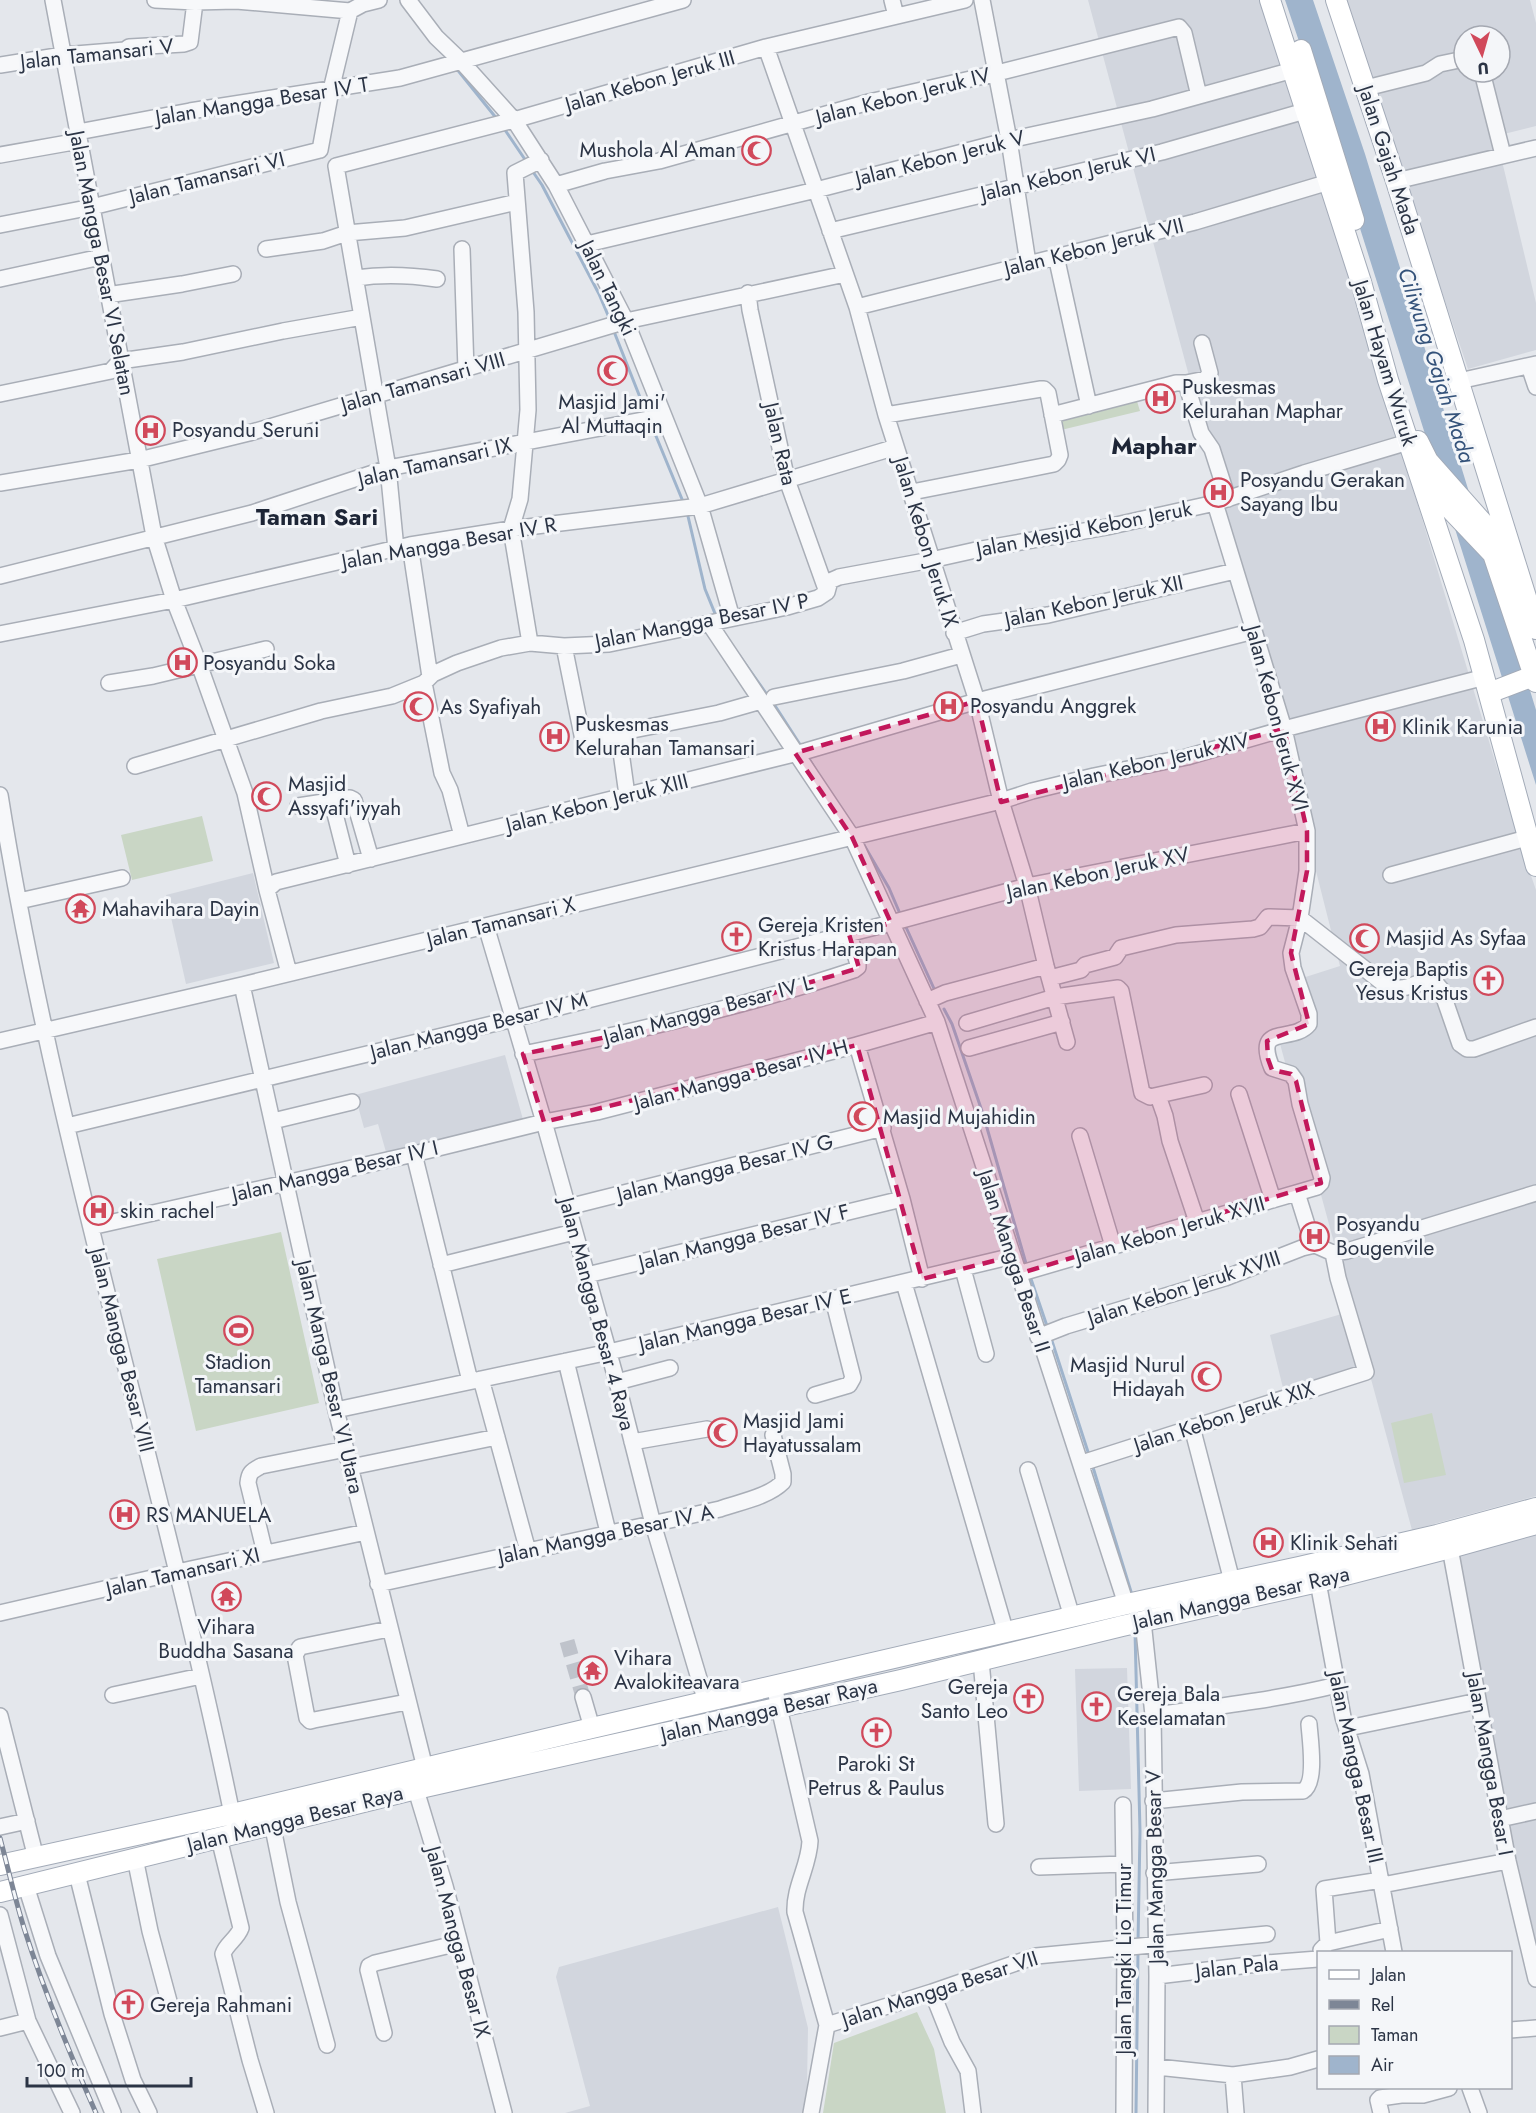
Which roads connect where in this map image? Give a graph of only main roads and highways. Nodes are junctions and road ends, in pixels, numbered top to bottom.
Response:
1 (1270, 0) edge
2 (1282, 0) edge
3 (1336, 0) edge
4 (1444, 333) junction
5 (1383, 362) junction
6 (1415, 446) junction
7 (1514, 561) junction
8 (1536, 596) edge
9 (1536, 629) edge
10 (1533, 678) edge
11 (1492, 686) junction
12 (1536, 866) edge
13 (1536, 1509) edge
14 (1536, 1524) edge
15 (1242, 1593) junction
16 (962, 1643) junction
17 (974, 1662) junction
18 (417, 1776) junction
19 (229, 1828) junction
20 (0, 1865) edge
21 (0, 1892) edge

1 - 5 main road, Jalan Hayam Wuruk
2 - 6 main road, Jalan Hayam Wuruk
3 - 4 main road, Jalan Gajah Mada
4 - 7 main road, Jalan Gajah Mada
4 - 8 main road
5 - 6 main road, Jalan Hayam Wuruk
5 - 10 main road
6 - 7 main road
6 - 11 main road, Jalan Hayam Wuruk
7 - 9 main road, Jalan Gajah Mada
10 - 11 main road
11 - 12 main road, Jalan Hayam Wuruk
13 - 15 main road, Jalan Mangga Besar Raya
14 - 15 main road, Jalan Mangga Besar Raya
15 - 16 main road, Jalan Mangga Besar Raya
15 - 17 main road, Jalan Mangga Besar Raya
16 - 17 main road
16 - 18 main road, Jalan Mangga Besar Raya
17 - 18 main road, Jalan Mangga Besar Raya
18 - 19 main road, Jalan Mangga Besar Raya
18 - 19 main road, Jalan Mangga Besar Raya
19 - 20 main road, Jalan Mangga Besar Raya
19 - 21 main road, Jalan Mangga Besar Raya

